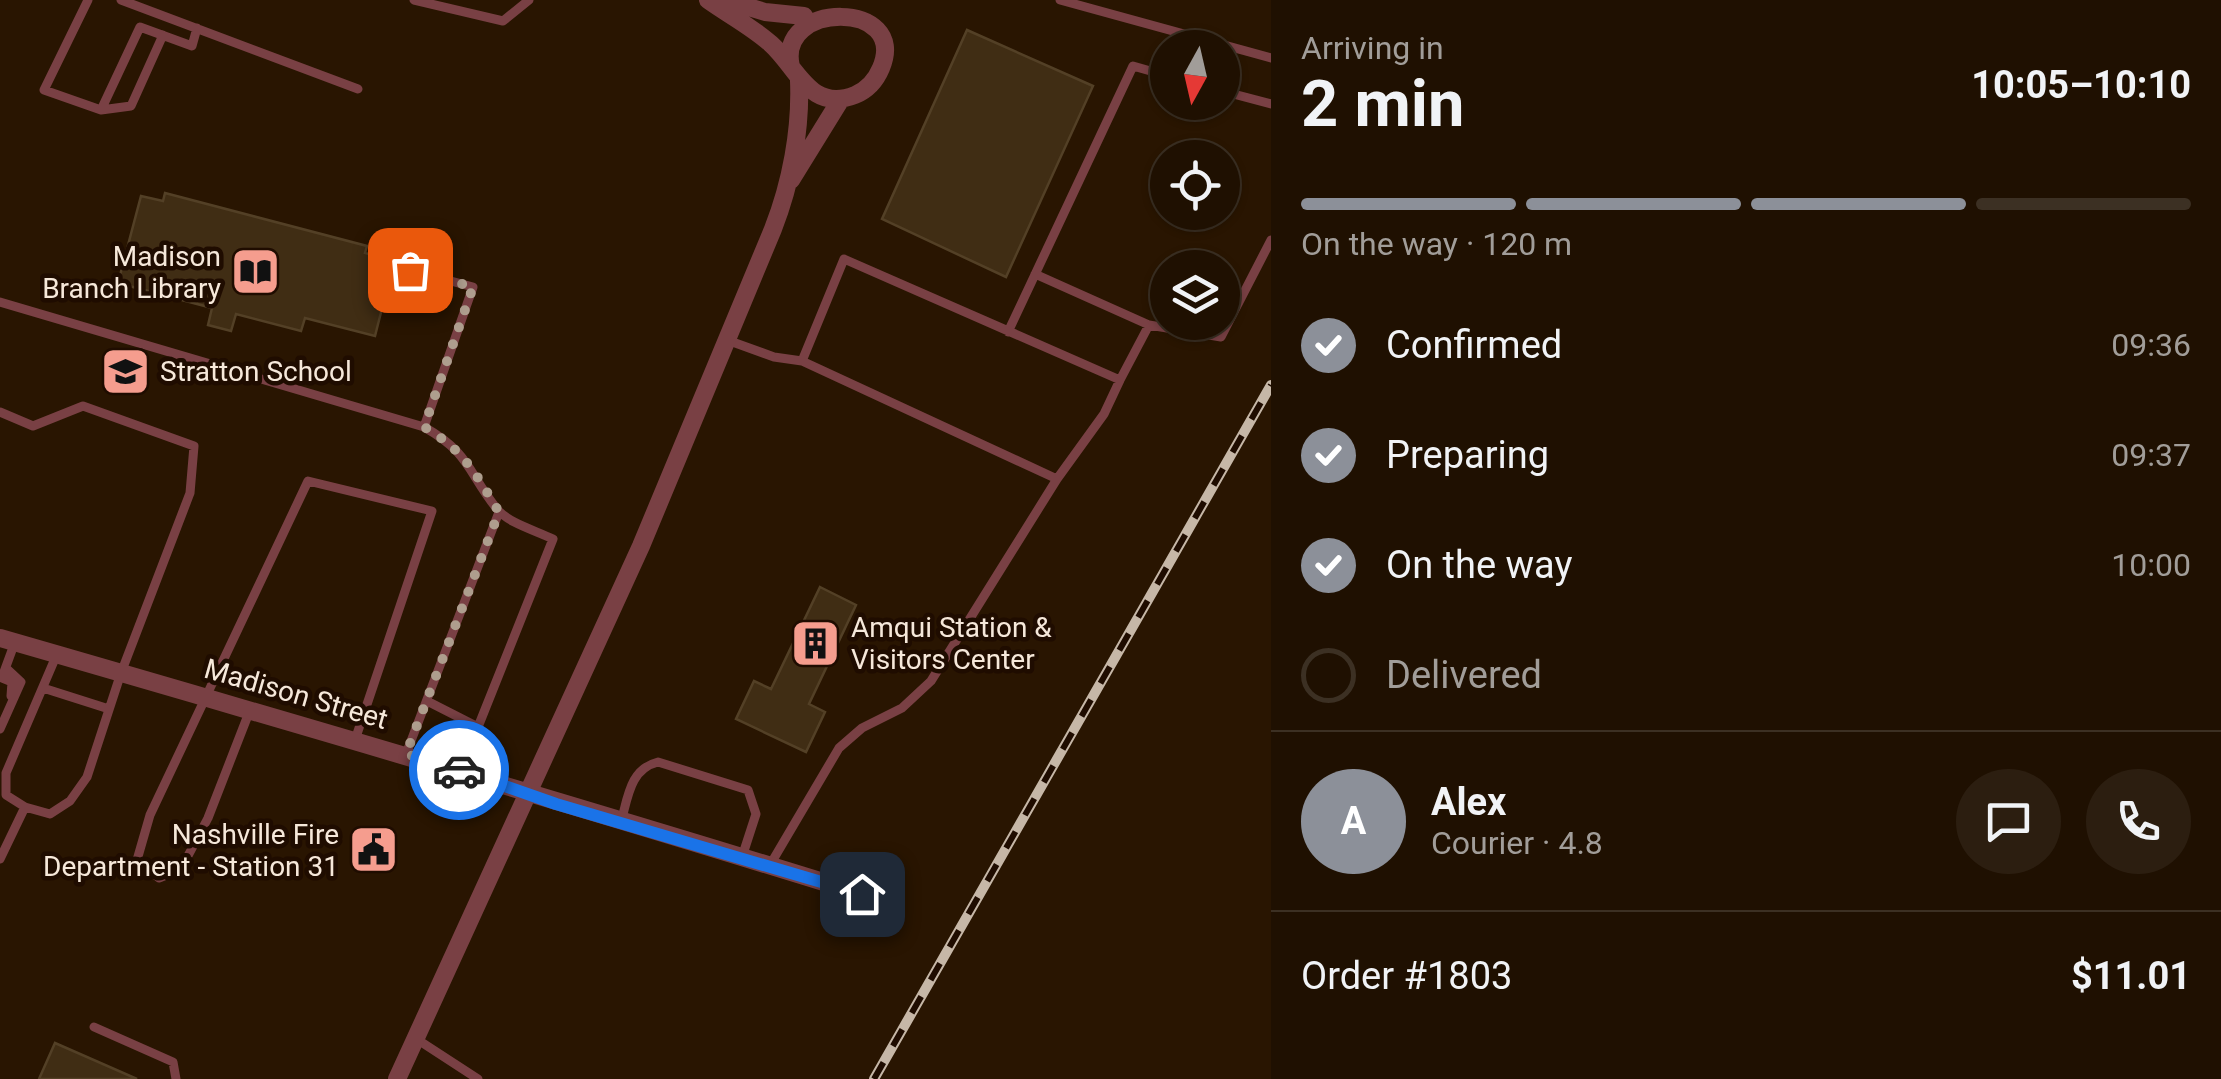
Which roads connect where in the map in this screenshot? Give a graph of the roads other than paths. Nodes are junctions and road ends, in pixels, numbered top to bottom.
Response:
1 (88, 0) edge
2 (121, 0) edge
3 (414, 0) edge
4 (529, 0) edge
5 (708, 0) edge
6 (724, 0) edge
7 (1060, 0) edge
8 (827, 2) edge
9 (804, 16) junction
10 (197, 28) junction
11 (163, 35) junction
12 (1271, 58) edge
13 (1150, 71) edge
14 (795, 74) junction
15 (358, 89) dead end
16 (1240, 96) edge
17 (841, 99) junction
18 (1271, 104) edge
19 (101, 110) junction
20 (788, 185) junction
21 (1271, 240) edge
22 (410, 270) dead end
23 (1034, 274) junction
24 (0, 302) edge
25 (1149, 326) junction
26 (1008, 332) junction
27 (727, 340) junction
28 (802, 360) junction
29 (1120, 380) junction
30 (0, 412) edge
31 (424, 427) junction
32 (1057, 479) junction
33 (499, 512) junction
34 (7, 640) edge
35 (57, 654) junction
36 (121, 673) junction
37 (2, 674) edge
38 (43, 688) junction
39 (204, 696) junction
40 (427, 700) junction
41 (110, 709) junction
42 (250, 710) junction
43 (0, 721) edge
44 (0, 728) edge
45 (355, 740) junction
46 (406, 754) junction
47 (528, 794) junction
48 (25, 807) junction
49 (621, 822) junction
50 (742, 856) junction
51 (0, 859) edge
52 (770, 866) junction
53 (862, 894) dead end
54 (94, 1027) dead end
55 (415, 1038) junction
56 (176, 1079) edge
57 (397, 1079) edge
58 (478, 1079) edge

1 - 19 lane
2 - 10 lane
3 - 4 lane
5 - 14 street
6 - 9 street
7 - 12 lane
8 - 9 street
8 - 17 street
9 - 14 street
10 - 11 lane
10 - 15 lane
11 - 19 lane
11 - 19 lane
13 - 23 lane
14 - 17 street
14 - 20 street
16 - 18 lane
17 - 20 street
20 - 27 street
21 - 25 lane
22 - 31 lane
23 - 25 lane
23 - 26 lane
24 - 31 lane
25 - 29 lane
26 - 28 lane
26 - 29 lane
27 - 28 lane
27 - 47 street
28 - 32 lane
29 - 32 lane
30 - 36 lane
31 - 33 lane
32 - 52 lane
33 - 40 lane
33 - 40 lane
34 - 35 street, Madison Street
34 - 37 lane
35 - 36 street, Madison Street
35 - 38 lane
36 - 39 street, Madison Street
36 - 41 lane
37 - 43 lane
37 - 44 lane
38 - 41 lane
38 - 48 lane
39 - 42 street, Madison Street
39 - 42 lane
39 - 45 lane
40 - 46 lane
41 - 48 lane
42 - 45 street, Madison Street
45 - 46 street, Madison Street
46 - 47 street, Madison Street
47 - 49 street, Madison Street
47 - 55 street
48 - 51 lane
49 - 50 street, Madison Street
49 - 50 lane
50 - 52 street, Madison Street
52 - 53 street, Madison Street
54 - 56 lane
55 - 57 street
55 - 58 lane

